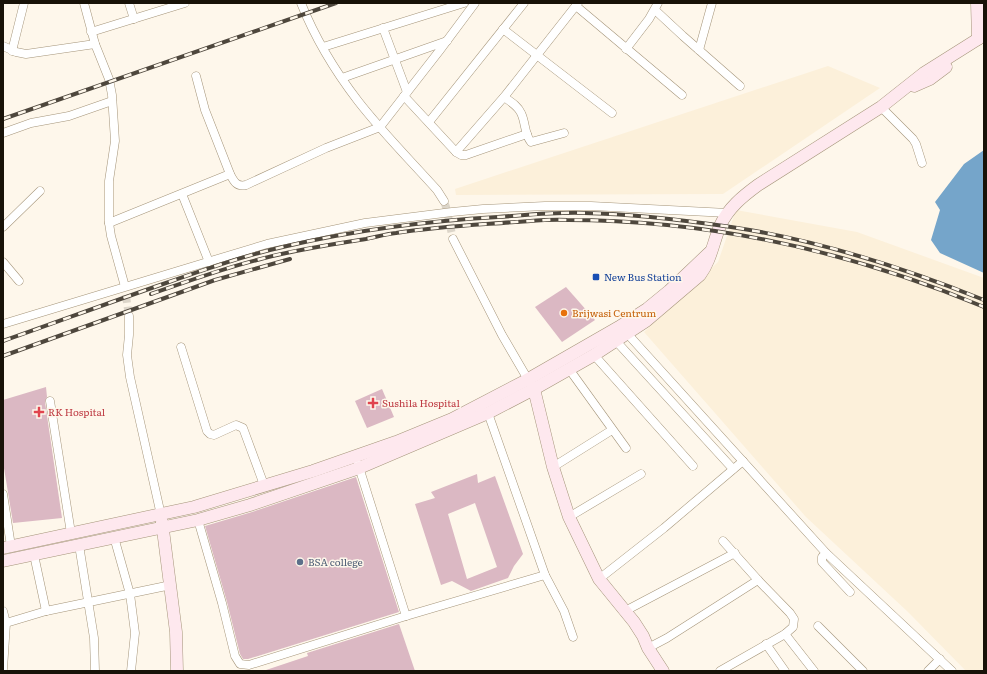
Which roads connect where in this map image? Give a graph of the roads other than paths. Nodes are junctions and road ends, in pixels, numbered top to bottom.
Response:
1 (24, 3) edge
2 (84, 3) edge
3 (129, 3) edge
4 (185, 3) edge
5 (301, 3) edge
6 (464, 3) edge
7 (475, 3) edge
8 (524, 3) edge
9 (712, 3) edge
10 (973, 3) edge
11 (977, 3) edge
12 (577, 4) edge
13 (984, 4) edge
14 (657, 6) edge
15 (134, 19) junction
16 (383, 28) junction
17 (503, 29) junction
18 (91, 32) junction
19 (982, 36) edge
20 (447, 42) junction
21 (95, 44) junction
22 (3, 46) edge
23 (323, 47) junction
24 (626, 49) junction
25 (699, 50) junction
26 (12, 51) junction
27 (537, 57) junction
28 (394, 60) junction
29 (196, 76) dead end
30 (342, 78) junction
31 (740, 86) dead end
32 (405, 94) junction
33 (682, 95) dead end
34 (504, 97) junction
35 (112, 101) junction
36 (882, 107) junction
37 (612, 114) dead end
38 (429, 122) junction
39 (380, 126) junction
40 (3, 133) edge
41 (564, 133) dead end
42 (527, 134) junction
43 (456, 152) junction
44 (922, 163) dead end
45 (230, 174) junction
46 (40, 191) dead end
47 (182, 194) junction
48 (444, 201) tunnel mouth
49 (728, 213) junction
50 (109, 223) junction
51 (3, 227) edge
52 (453, 239) tunnel mouth
53 (3, 262) edge
54 (209, 262) junction
55 (19, 281) dead end
56 (124, 283) tunnel mouth
57 (129, 316) tunnel mouth
58 (3, 324) edge
59 (624, 330) junction
60 (616, 341) junction
61 (181, 347) dead end
62 (594, 355) junction
63 (569, 369) junction
64 (531, 385) junction
65 (50, 401) dead end
66 (488, 414) junction
67 (612, 430) junction
68 (626, 448) dead end
69 (356, 456) junction
70 (743, 460) junction
71 (553, 466) junction
72 (693, 466) dead end
73 (359, 468) junction
74 (733, 469) junction
75 (642, 474) dead end
76 (264, 485) junction
77 (3, 494) edge
78 (161, 514) junction
79 (569, 517) junction
80 (198, 520) junction
81 (163, 528) junction
82 (71, 534) junction
83 (114, 537) junction
84 (723, 541) dead end
85 (79, 545) junction
86 (7, 547) edge
87 (735, 553) junction
88 (826, 553) junction
89 (34, 555) junction
90 (3, 561) edge
91 (546, 575) junction
92 (600, 579) junction
93 (758, 580) junction
94 (171, 585) junction
95 (850, 592) dead end
96 (130, 594) junction
97 (87, 602) junction
98 (3, 611) edge
99 (46, 611) junction
100 (625, 611) junction
101 (406, 616) junction
102 (6, 623) junction
103 (818, 626) dead end
104 (785, 634) junction
105 (572, 637) dead end
106 (766, 644) junction
107 (648, 648) junction
108 (940, 659) junction
109 (3, 669) edge
110 (95, 671) edge
111 (131, 671) edge
112 (177, 671) edge
113 (663, 671) edge
114 (720, 671) edge
115 (785, 671) edge
116 (814, 671) edge
117 (863, 671) edge
118 (928, 671) edge
119 (952, 671) edge

1 - 26 street
2 - 18 street
3 - 15 street
4 - 15 street
5 - 23 street
6 - 16 street
7 - 20 street
8 - 17 street
9 - 25 street
10 - 11 main road
11 - 13 main road
11 - 19 main road
12 - 24 street
12 - 27 street
14 - 24 street
14 - 25 street
15 - 18 street
16 - 23 street
16 - 28 street
17 - 27 street
17 - 38 street
18 - 21 street
19 - 36 main road
20 - 28 street
20 - 32 street
21 - 26 street
21 - 35 street
22 - 26 street
23 - 30 street
24 - 33 street
25 - 31 street
27 - 34 street
27 - 37 street
28 - 30 street
28 - 32 street
29 - 45 street
30 - 39 street
32 - 38 street
32 - 39 street
34 - 42 street
34 - 43 street
35 - 40 street
35 - 50 street
36 - 44 street
36 - 49 main road
38 - 43 street
39 - 45 street
39 - 48 street
41 - 42 street
42 - 43 street
45 - 47 street
46 - 51 street
47 - 50 street
47 - 54 street
49 - 54 street
49 - 59 main road
50 - 56 street
52 - 64 street
53 - 55 street
54 - 58 street
57 - 78 street
59 - 60 main road
59 - 64 main road
59 - 70 street
60 - 62 main road
60 - 74 street
61 - 76 street
62 - 63 main road
62 - 72 street
63 - 64 main road
63 - 67 street
64 - 66 main road
64 - 69 main road
64 - 71 main road
65 - 82 street
66 - 73 main road
66 - 91 street
67 - 68 street
67 - 71 street
69 - 73 street
69 - 76 main road
70 - 74 street
70 - 88 street
71 - 79 main road
73 - 80 main road
73 - 101 street
74 - 92 street
75 - 79 street
76 - 78 main road
77 - 86 street
78 - 81 main road
78 - 82 main road
79 - 92 main road
80 - 81 main road
80 - 101 street
81 - 83 main road
81 - 94 main road
82 - 86 main road
83 - 85 main road
83 - 96 street
84 - 87 street
85 - 89 main road
85 - 97 street
87 - 93 street
87 - 100 street
88 - 95 street
88 - 108 street
89 - 90 main road
89 - 99 street
91 - 101 street
91 - 105 street
92 - 100 main road
93 - 104 street
93 - 107 street
94 - 96 street
94 - 112 main road
96 - 97 street
96 - 111 street
97 - 99 street
97 - 110 street
98 - 102 street
99 - 102 street
100 - 107 main road
102 - 109 street
103 - 117 street
104 - 106 street
104 - 116 street
106 - 114 street
106 - 115 street
107 - 113 main road
108 - 118 street
108 - 119 street

